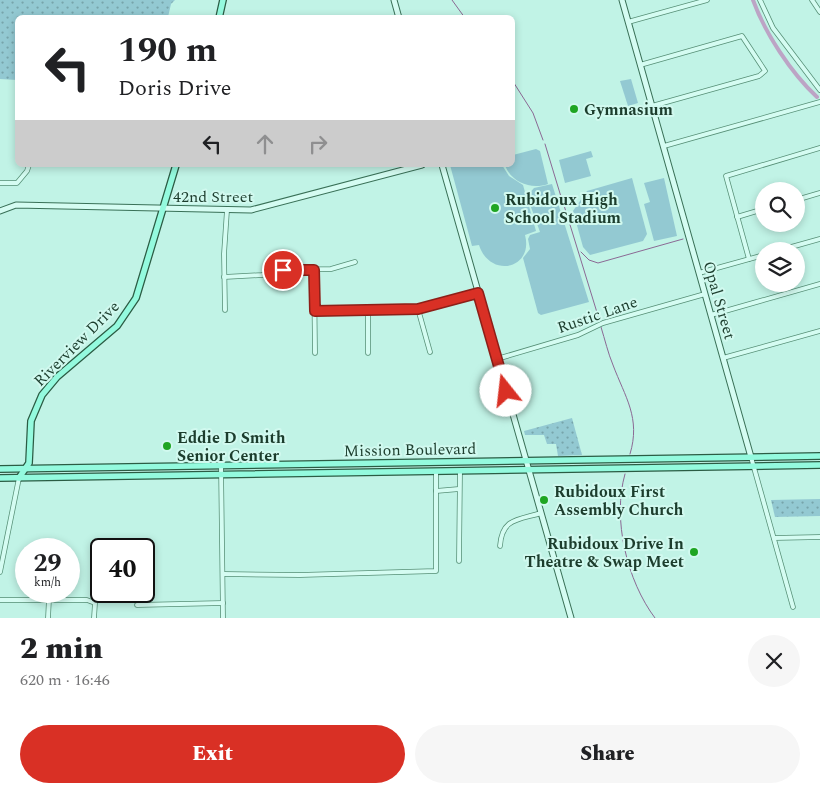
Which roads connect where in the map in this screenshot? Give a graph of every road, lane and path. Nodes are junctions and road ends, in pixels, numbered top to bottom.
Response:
1 (223, 0) edge
2 (394, 0) edge
3 (622, 0) edge
4 (707, 0) edge
5 (760, 0) edge
6 (812, 0) edge
7 (820, 11) edge
8 (220, 15) edge
9 (398, 15) edge
10 (628, 22) junction
11 (640, 64) junction
12 (820, 90) edge
13 (820, 102) edge
14 (652, 106) junction
15 (664, 146) junction
16 (820, 148) edge
17 (28, 167) edge
18 (175, 167) edge
19 (415, 167) edge
20 (443, 167) edge
21 (0, 182) edge
22 (820, 193) edge
23 (805, 197) edge
24 (162, 208) junction
25 (227, 210) junction
26 (0, 211) edge
27 (755, 212) edge
28 (737, 217) junction
29 (820, 239) edge
30 (805, 243) edge
31 (755, 257) edge
32 (749, 259) junction
33 (354, 262) dead end
34 (314, 270) junction
35 (699, 273) junction
36 (224, 277) junction
37 (820, 284) edge
38 (478, 293) junction
39 (705, 294) junction
40 (368, 308) junction
41 (418, 309) junction
42 (225, 310) dead end
43 (315, 311) junction
44 (711, 315) junction
45 (820, 331) edge
46 (430, 352) dead end
47 (315, 353) dead end
48 (368, 353) dead end
49 (723, 358) junction
50 (497, 359) junction
51 (820, 456) edge
52 (751, 457) junction
53 (526, 461) junction
54 (820, 465) edge
55 (222, 466) junction
56 (754, 466) junction
57 (0, 469) edge
58 (25, 469) junction
59 (528, 470) junction
60 (436, 471) junction
61 (460, 471) junction
62 (222, 475) junction
63 (0, 478) edge
64 (19, 478) junction
65 (459, 489) junction
66 (436, 491) junction
67 (541, 513) junction
68 (820, 537) edge
69 (774, 538) junction
70 (500, 546) dead end
71 (459, 561) dead end
72 (0, 572) edge
73 (224, 574) junction
74 (0, 600) edge
75 (15, 600) edge
76 (80, 600) edge
77 (49, 603) edge
78 (223, 603) junction
79 (138, 604) dead end
80 (793, 607) dead end
81 (48, 618) edge
82 (94, 618) edge
83 (223, 618) edge
84 (571, 618) edge

1 - 8 main road
2 - 9 street
3 - 10 street, Opal Street
4 - 10 street
5 - 12 street
6 - 7 street
10 - 11 street, Opal Street
11 - 14 street, Opal Street
11 - 14 street
13 - 15 street
14 - 15 street, Opal Street
15 - 35 street, Opal Street
16 - 28 street
17 - 21 street
18 - 24 main road, Riverview Drive
19 - 25 street, 42nd Street
20 - 38 street
22 - 23 street
24 - 25 street, 42nd Street
24 - 26 street, 42nd Street
24 - 58 main road, Riverview Drive
25 - 36 street
27 - 28 street
28 - 32 street
29 - 30 street
31 - 32 street
32 - 35 street
33 - 34 street
34 - 36 street
34 - 43 street
35 - 39 street, Opal Street
36 - 42 street
37 - 44 street
38 - 41 street
38 - 50 street
39 - 44 street, Opal Street
39 - 50 street, Rustic Lane
40 - 41 street
40 - 43 street
40 - 48 street
41 - 46 street
43 - 47 street
44 - 49 street, Opal Street
45 - 49 street
49 - 52 street, Opal Street
50 - 53 street
51 - 52 main road, Mission Boulevard
52 - 53 main road, Mission Boulevard
52 - 56 street, Opal Street
53 - 55 main road, Mission Boulevard
53 - 59 street
54 - 56 main road, Mission Boulevard
55 - 58 main road, Mission Boulevard
55 - 62 street
56 - 59 main road, Mission Boulevard
56 - 69 street, Opal Street
57 - 58 main road, Mission Boulevard
58 - 64 main road, Riverview Drive
59 - 61 main road, Mission Boulevard
59 - 67 street
60 - 61 main road, Mission Boulevard
60 - 62 main road, Mission Boulevard
60 - 66 street
61 - 65 street
62 - 64 main road, Mission Boulevard
62 - 73 street
63 - 64 main road, Mission Boulevard
64 - 72 street, Riverview Drive
65 - 66 street
65 - 71 street
66 - 73 street
67 - 70 street
67 - 84 street
68 - 69 street
69 - 80 street, Opal Street
73 - 78 street
74 - 75 street
76 - 82 street
77 - 81 street
78 - 79 street
78 - 83 street

